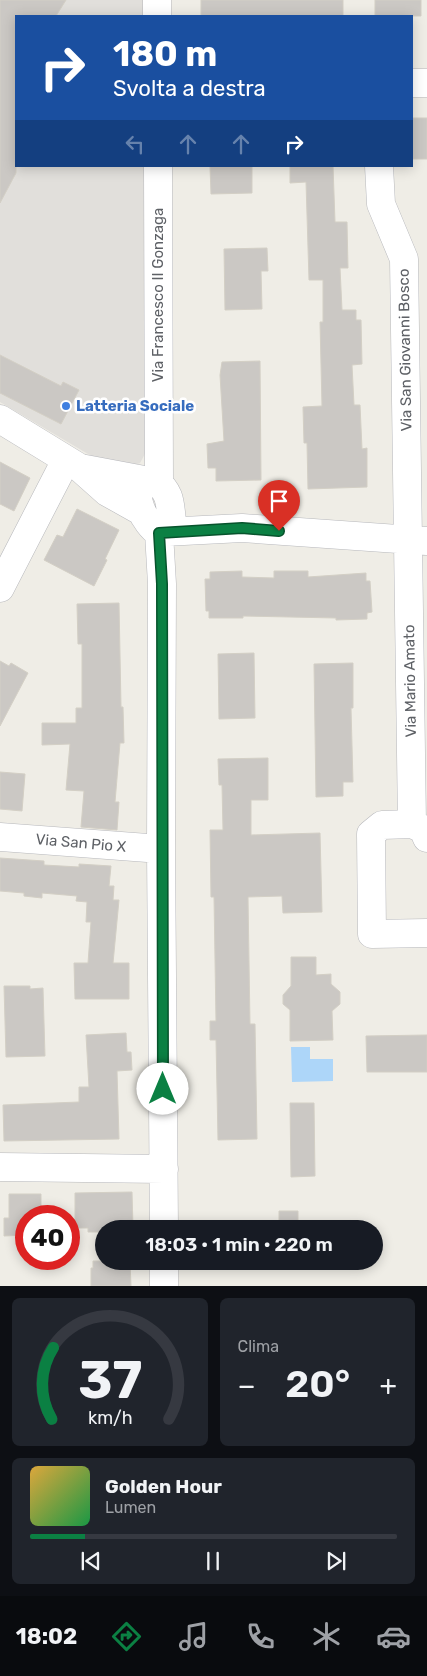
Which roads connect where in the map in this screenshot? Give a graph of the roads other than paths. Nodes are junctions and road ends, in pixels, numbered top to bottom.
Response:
1 (157, 0) edge
2 (157, 15) edge
3 (413, 83) edge
4 (427, 83) edge
5 (158, 167) edge
6 (379, 167) edge
7 (0, 419) edge
8 (73, 464) junction
9 (157, 487) junction
10 (141, 510) junction
11 (242, 528) junction
12 (162, 533) junction
13 (417, 540) edge
14 (0, 588) edge
15 (420, 831) edge
16 (0, 836) edge
17 (161, 849) junction
18 (427, 934) edge
19 (0, 1167) edge
20 (164, 1169) junction
21 (164, 1220) edge
22 (164, 1270) edge
23 (164, 1286) edge

1 - 2 street
3 - 4 street
5 - 9 street, Via Francesco II Gonzaga
6 - 13 street, Via San Giovanni Bosco
7 - 8 street
8 - 9 street
8 - 10 street
8 - 14 street
9 - 10 street, Via Francesco II Gonzaga
9 - 11 street
9 - 12 street, Via Francesco II Gonzaga
10 - 12 street
11 - 12 street
11 - 13 street
12 - 17 street
13 - 15 street, Via Mario Amato
15 - 18 street, Via Mario Amato
16 - 17 street, Via San Pio X
17 - 20 street
19 - 20 street
20 - 21 street
22 - 23 street

